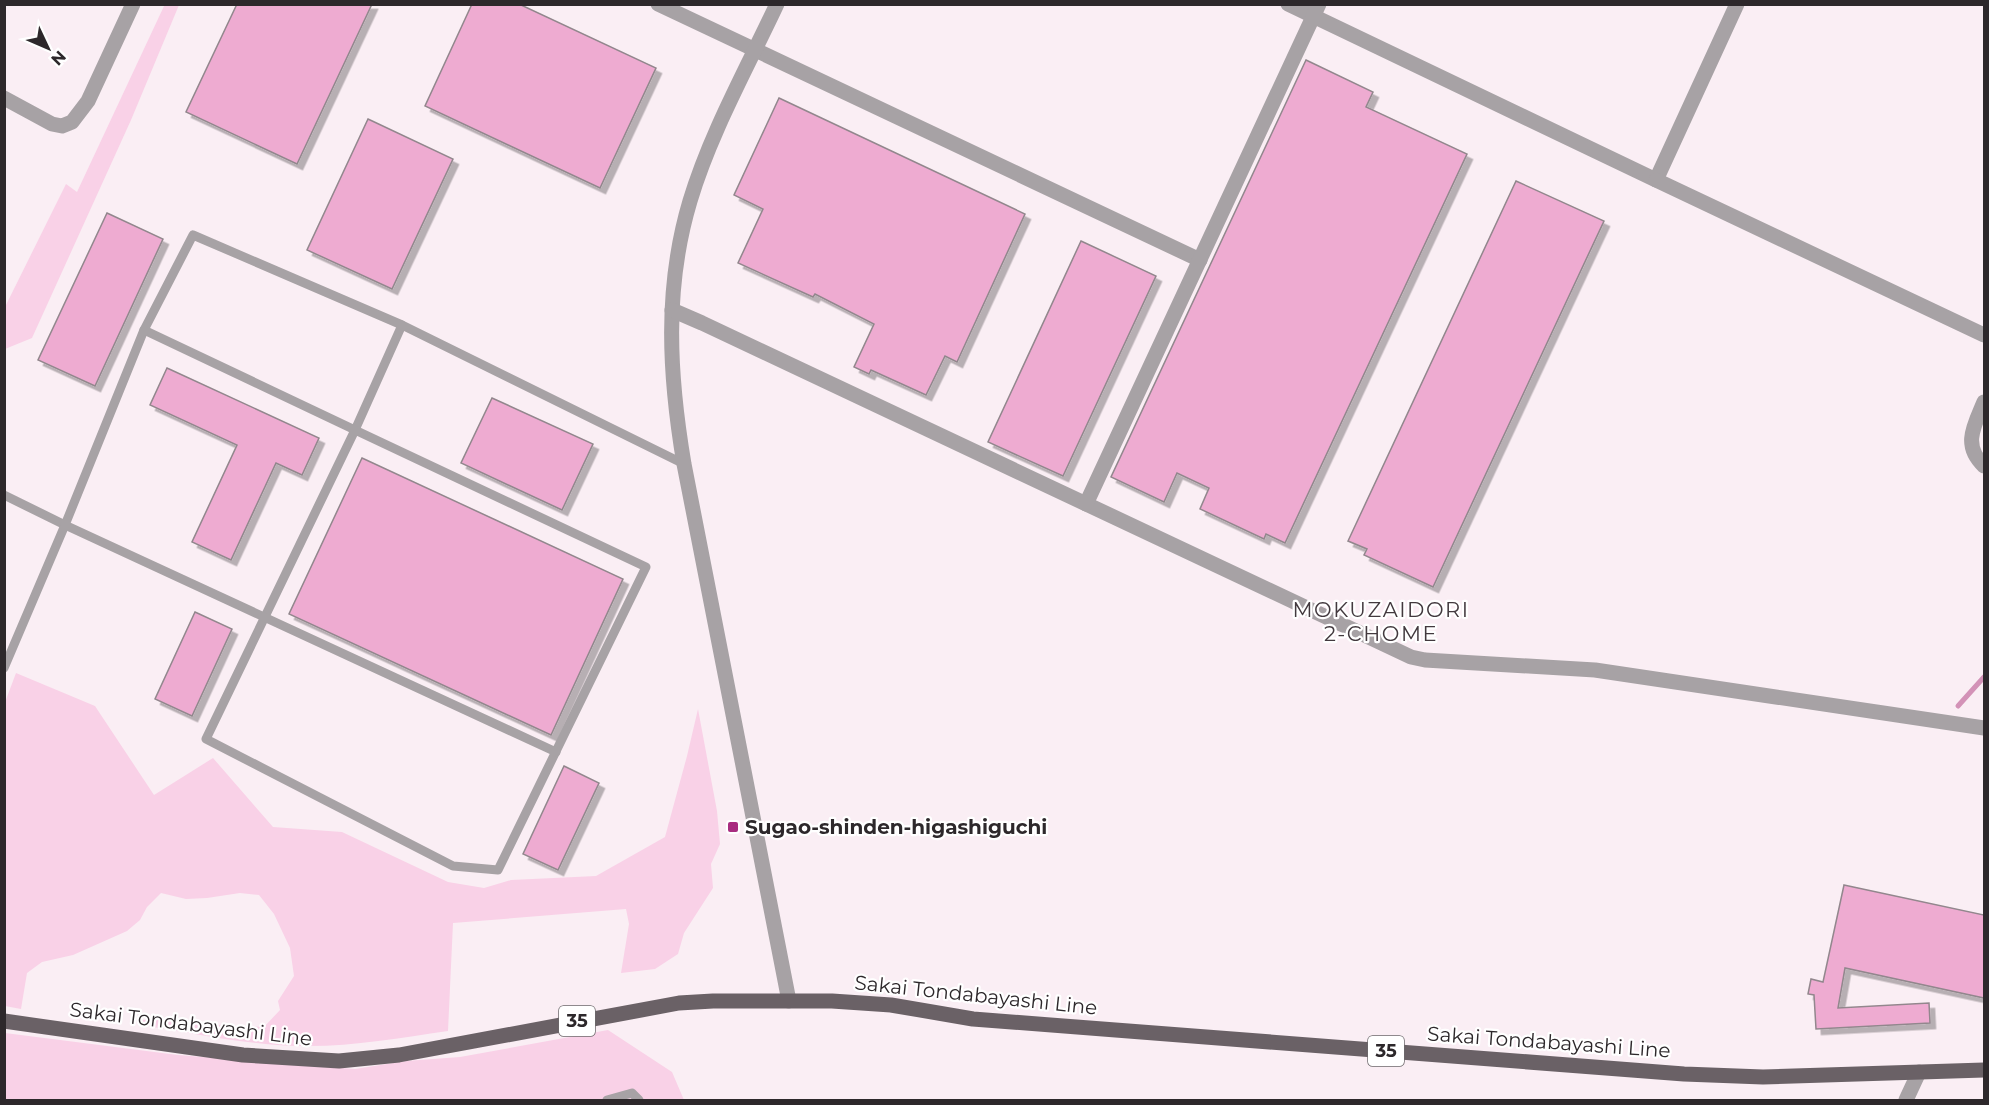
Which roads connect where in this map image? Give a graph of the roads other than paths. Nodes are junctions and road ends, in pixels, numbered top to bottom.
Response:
1 (133, 4) edge
2 (658, 4) edge
3 (777, 4) edge
4 (1288, 4) edge
5 (1737, 4) edge
6 (1316, 11) edge
7 (755, 51) junction
8 (4, 98) edge
9 (1656, 180) junction
10 (1200, 260) junction
11 (672, 310) junction
12 (402, 325) junction
13 (144, 330) junction
14 (1984, 335) edge
15 (1984, 402) edge
16 (355, 430) junction
17 (684, 464) junction
18 (1984, 466) edge
19 (4, 495) edge
20 (1086, 504) junction
21 (65, 525) junction
22 (265, 617) junction
23 (4, 668) edge
24 (1984, 728) edge
25 (556, 752) junction
26 (789, 1001) junction
27 (4, 1021) edge
28 (1984, 1070) edge
29 (1918, 1072) junction
30 (607, 1101) edge
31 (639, 1101) edge
32 (1906, 1101) edge

1 - 8 street
2 - 7 street
3 - 7 street
4 - 6 street
5 - 9 street
6 - 9 street
6 - 10 street
7 - 10 street
7 - 11 street
9 - 14 street
10 - 20 street
11 - 17 street
11 - 20 street
12 - 13 lane
12 - 16 lane
12 - 17 lane
13 - 16 lane
13 - 21 lane
15 - 18 street
16 - 22 lane
16 - 25 lane
17 - 26 street
19 - 21 lane
20 - 24 street
21 - 22 lane
21 - 23 lane
22 - 25 lane
22 - 25 lane
26 - 27 main road, Sakai Tondabayashi Line / 35
26 - 29 main road, Sakai Tondabayashi Line / 35
28 - 29 main road, Sakai Tondabayashi Line / 35
29 - 32 street
30 - 31 lane

